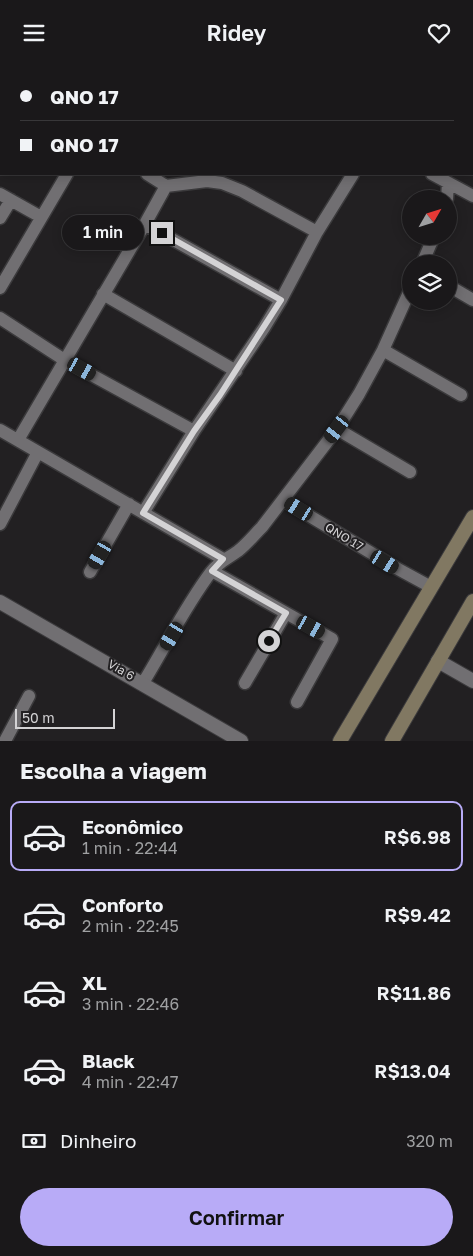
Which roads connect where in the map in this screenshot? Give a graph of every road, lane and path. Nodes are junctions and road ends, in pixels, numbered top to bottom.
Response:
1 (66, 175) edge
2 (149, 175) edge
3 (352, 175) edge
4 (434, 175) edge
5 (448, 183) junction
6 (166, 186) junction
7 (448, 190) edge
8 (473, 196) edge
9 (5, 197) edge
10 (41, 217) junction
11 (0, 218) edge
12 (145, 224) junction
13 (317, 232) junction
14 (0, 289) edge
15 (457, 291) edge
16 (103, 294) junction
17 (281, 300) junction
18 (473, 300) edge
19 (402, 308) edge
20 (0, 318) edge
21 (383, 350) junction
22 (66, 361) junction
23 (236, 371) junction
24 (461, 395) dead end
25 (337, 429) junction
26 (0, 430) edge
27 (194, 431) junction
28 (18, 440) junction
29 (38, 452) junction
30 (410, 472) dead end
31 (283, 500) junction
32 (128, 504) junction
33 (143, 513) junction
34 (473, 517) edge
35 (0, 524) edge
36 (223, 559) junction
37 (212, 571) junction
38 (90, 573) dead end
39 (431, 587) junction
40 (473, 601) edge
41 (0, 602) edge
42 (286, 613) junction
43 (438, 661) junction
44 (473, 681) edge
45 (143, 683) junction
46 (245, 683) dead end
47 (29, 696) dead end
48 (297, 702) dead end
49 (5, 741) edge
50 (241, 741) edge
51 (340, 741) edge
52 (392, 741) edge

1 - 10 street
2 - 6 street
3 - 13 street
4 - 5 street
5 - 7 street
5 - 8 street
6 - 12 street
6 - 13 street
9 - 10 street
9 - 11 street
10 - 14 street
12 - 16 street
12 - 17 street
13 - 17 street
15 - 18 street
16 - 22 street
16 - 23 street
17 - 23 street
19 - 21 street
20 - 22 street
21 - 24 street
21 - 25 street
22 - 27 street
22 - 28 street
23 - 27 street
25 - 30 street
25 - 31 street
26 - 28 street
27 - 33 street
28 - 29 street
29 - 32 street
29 - 35 street
31 - 36 street
31 - 39 street, QNO 17
32 - 33 street
32 - 38 street
33 - 36 street
34 - 39 main road
36 - 37 street
37 - 42 street
37 - 45 street
39 - 51 main road
40 - 43 main road
41 - 45 street, Via 6
42 - 46 street
42 - 48 street
43 - 44 street
43 - 52 main road
45 - 50 street, Via 6
47 - 49 street

